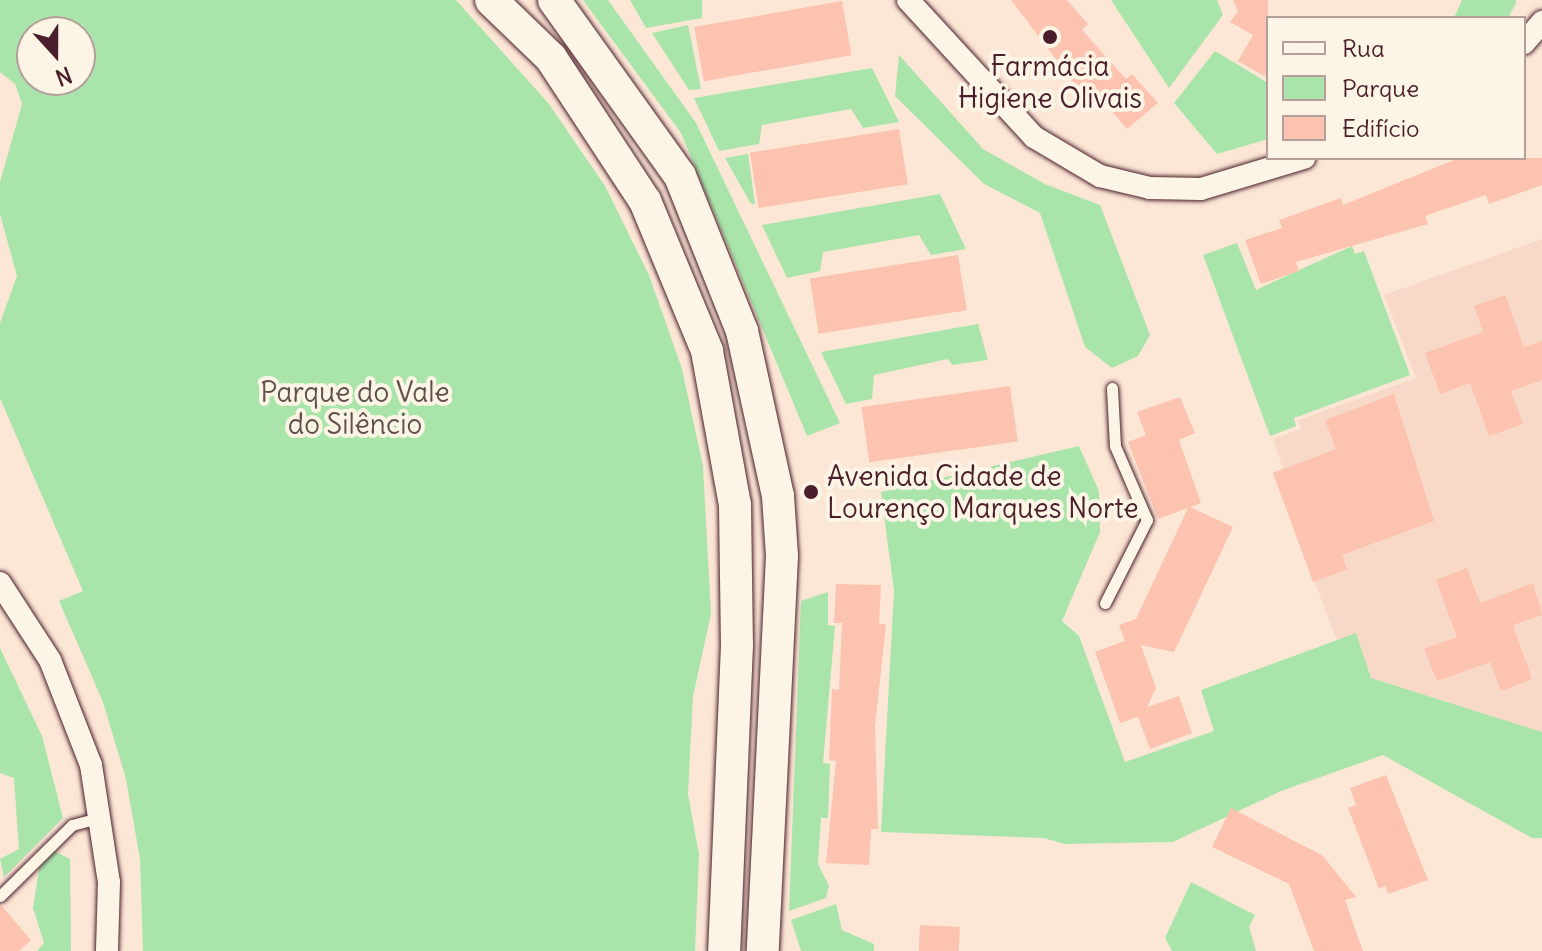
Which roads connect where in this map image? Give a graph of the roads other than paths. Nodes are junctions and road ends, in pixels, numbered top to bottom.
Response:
1 (491, 0) edge
2 (554, 0) edge
3 (908, 0) edge
4 (1542, 22) edge
5 (1526, 41) edge
6 (1297, 160) edge
7 (1112, 388) dead end
8 (0, 583) edge
9 (1105, 603) dead end
10 (101, 817) junction
11 (0, 896) edge
12 (766, 948) edge
13 (107, 951) edge
14 (724, 951) edge

1 - 14 street
2 - 12 street
3 - 6 street
4 - 5 street
7 - 9 lane
8 - 10 street
10 - 11 lane
10 - 13 street

